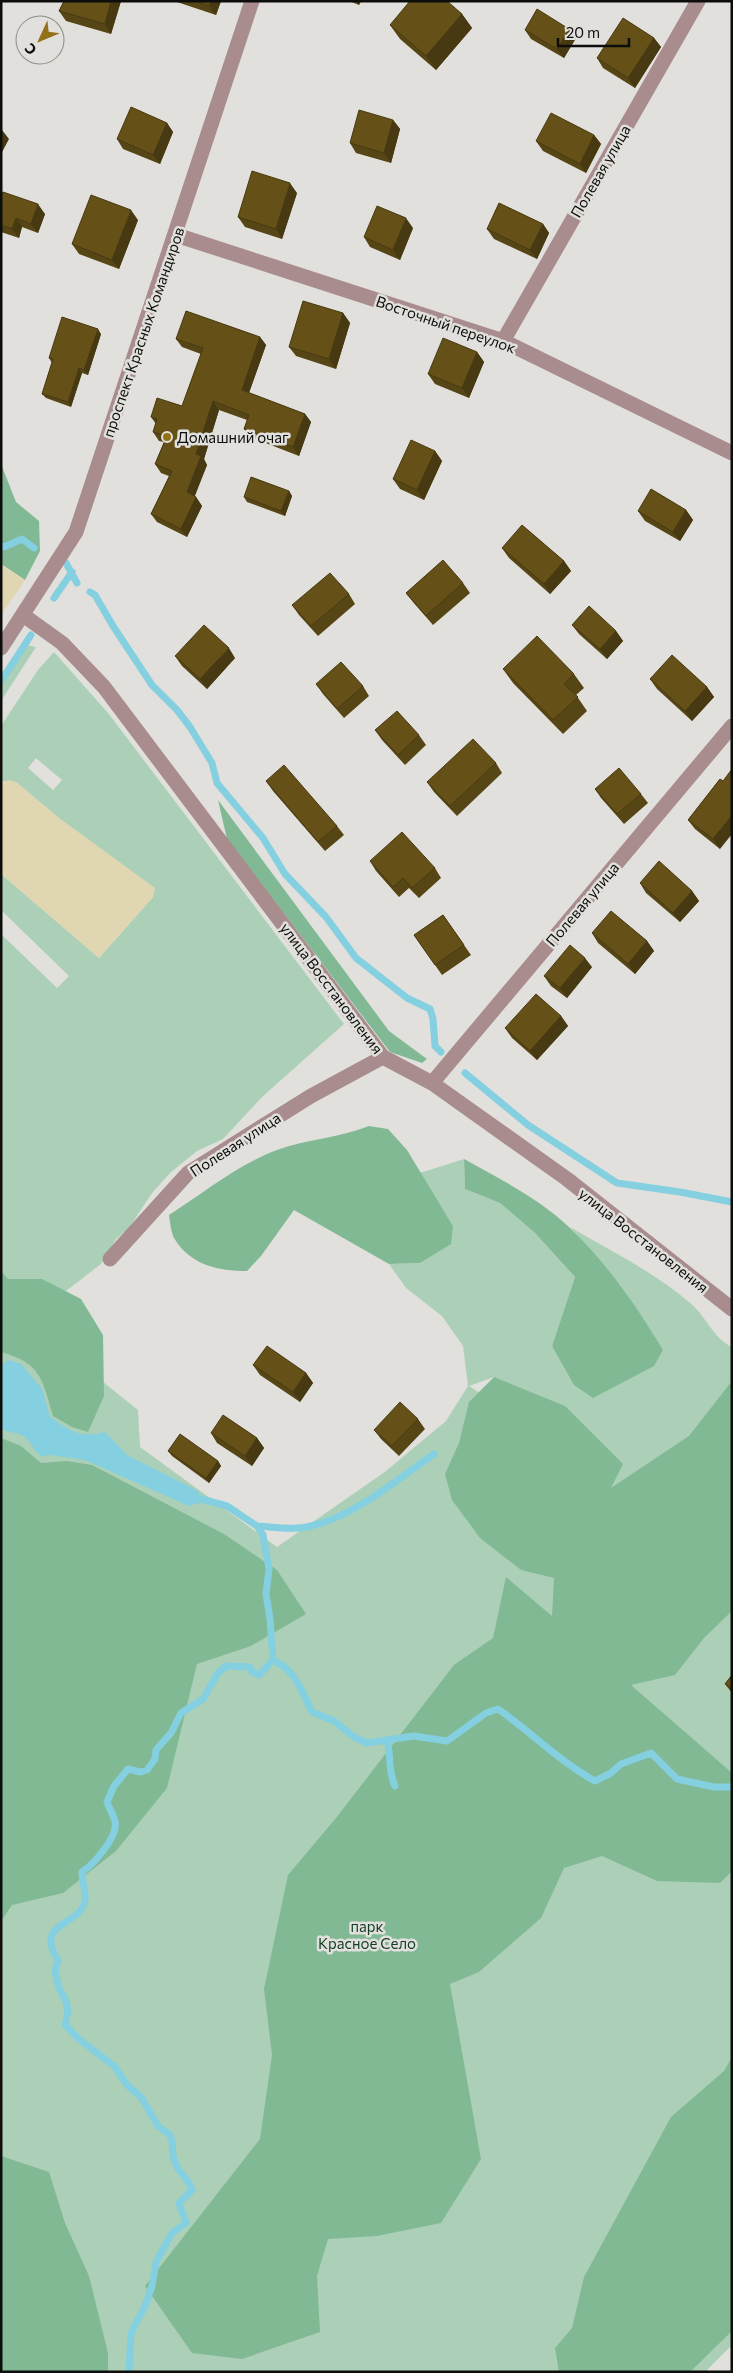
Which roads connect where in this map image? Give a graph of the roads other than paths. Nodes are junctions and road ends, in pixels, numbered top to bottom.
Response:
1 (252, 1) edge
2 (698, 1) edge
3 (176, 235) junction
4 (503, 341) junction
5 (732, 453) edge
6 (23, 615) junction
7 (1, 648) edge
8 (732, 726) edge
9 (383, 1057) junction
10 (432, 1083) junction
11 (110, 1259) dead end
12 (732, 1309) edge

1 - 3 street, проспект Красных Командиров
2 - 4 street, Полевая улица
3 - 4 street, Восточный переулок
3 - 6 street, проспект Красных Командиров
4 - 5 street, Восточный переулок
6 - 7 street, проспект Красных Командиров
6 - 9 street, улица Восстановления
8 - 10 street, Полевая улица
9 - 10 street, улица Восстановления
9 - 11 street, Полевая улица
10 - 12 street, улица Восстановления

